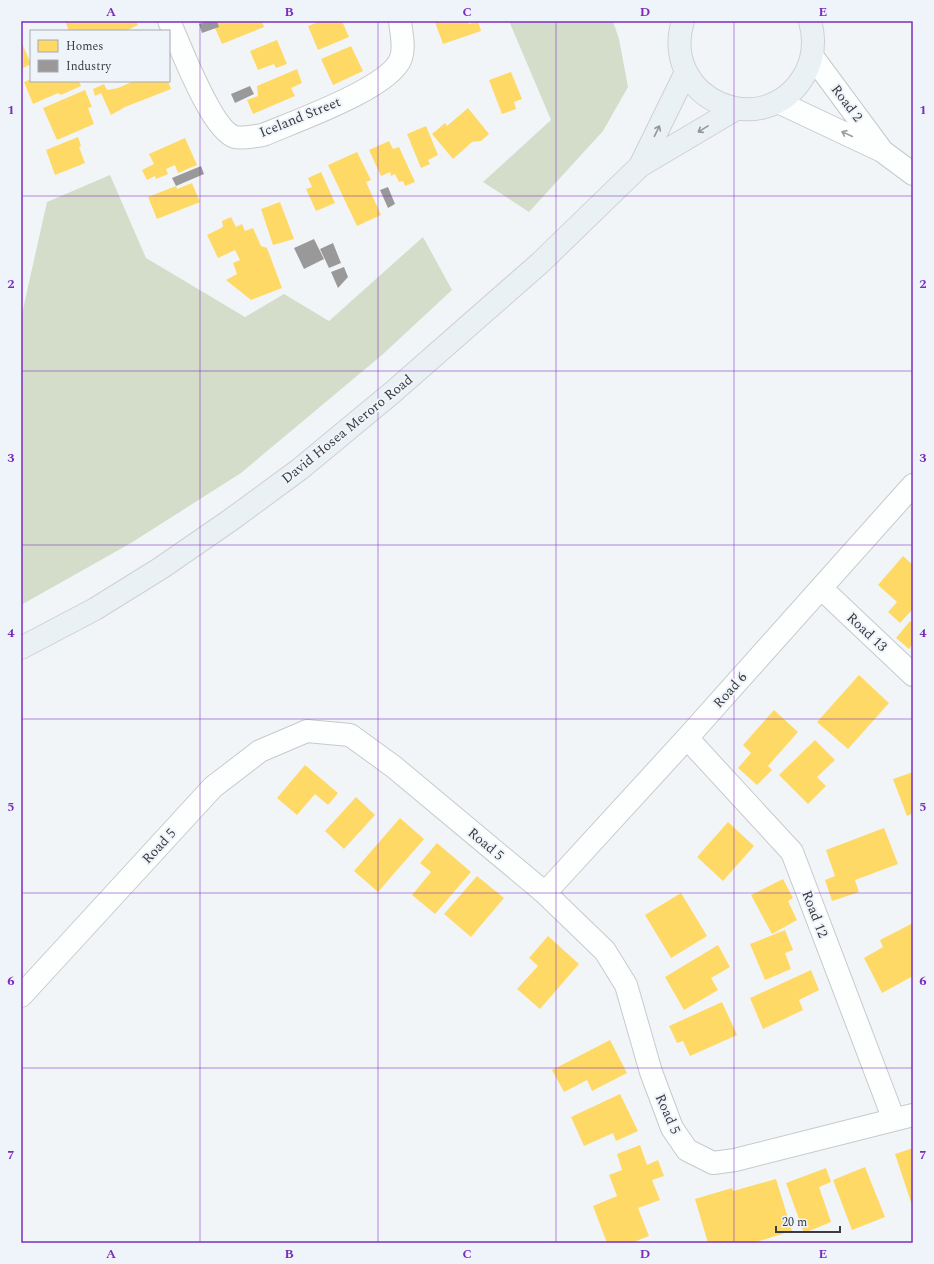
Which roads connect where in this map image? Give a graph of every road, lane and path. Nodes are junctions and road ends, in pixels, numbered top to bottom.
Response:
1 (170, 21) edge
2 (400, 21) edge
3 (679, 24) edge
4 (812, 24) edge
5 (812, 56) junction
6 (686, 72) junction
7 (778, 102) junction
8 (736, 109) junction
9 (882, 151) junction
10 (640, 166) junction
11 (913, 174) edge
12 (913, 485) edge
13 (821, 588) junction
14 (21, 648) edge
15 (913, 675) edge
16 (687, 738) junction
17 (545, 893) junction
18 (21, 996) edge
19 (903, 1117) edge

1 - 2 street, Iceland Street
3 - 6 main road
4 - 5 main road
5 - 7 main road
5 - 9 street, Road 2
6 - 8 main road
10 -> 6 main road, David Hosea Meroro Road
7 - 8 main road
9 -> 7 street, Road 2
8 -> 10 main road, David Hosea Meroro Road
9 - 11 street, Road 2
10 - 14 main road, David Hosea Meroro Road
12 - 13 street, Road 6
13 - 15 street, Road 13
13 - 16 street, Road 6
16 - 17 street, Road 6
16 - 19 street, Road 12
17 - 18 street, Road 5
17 - 19 street, Road 5

